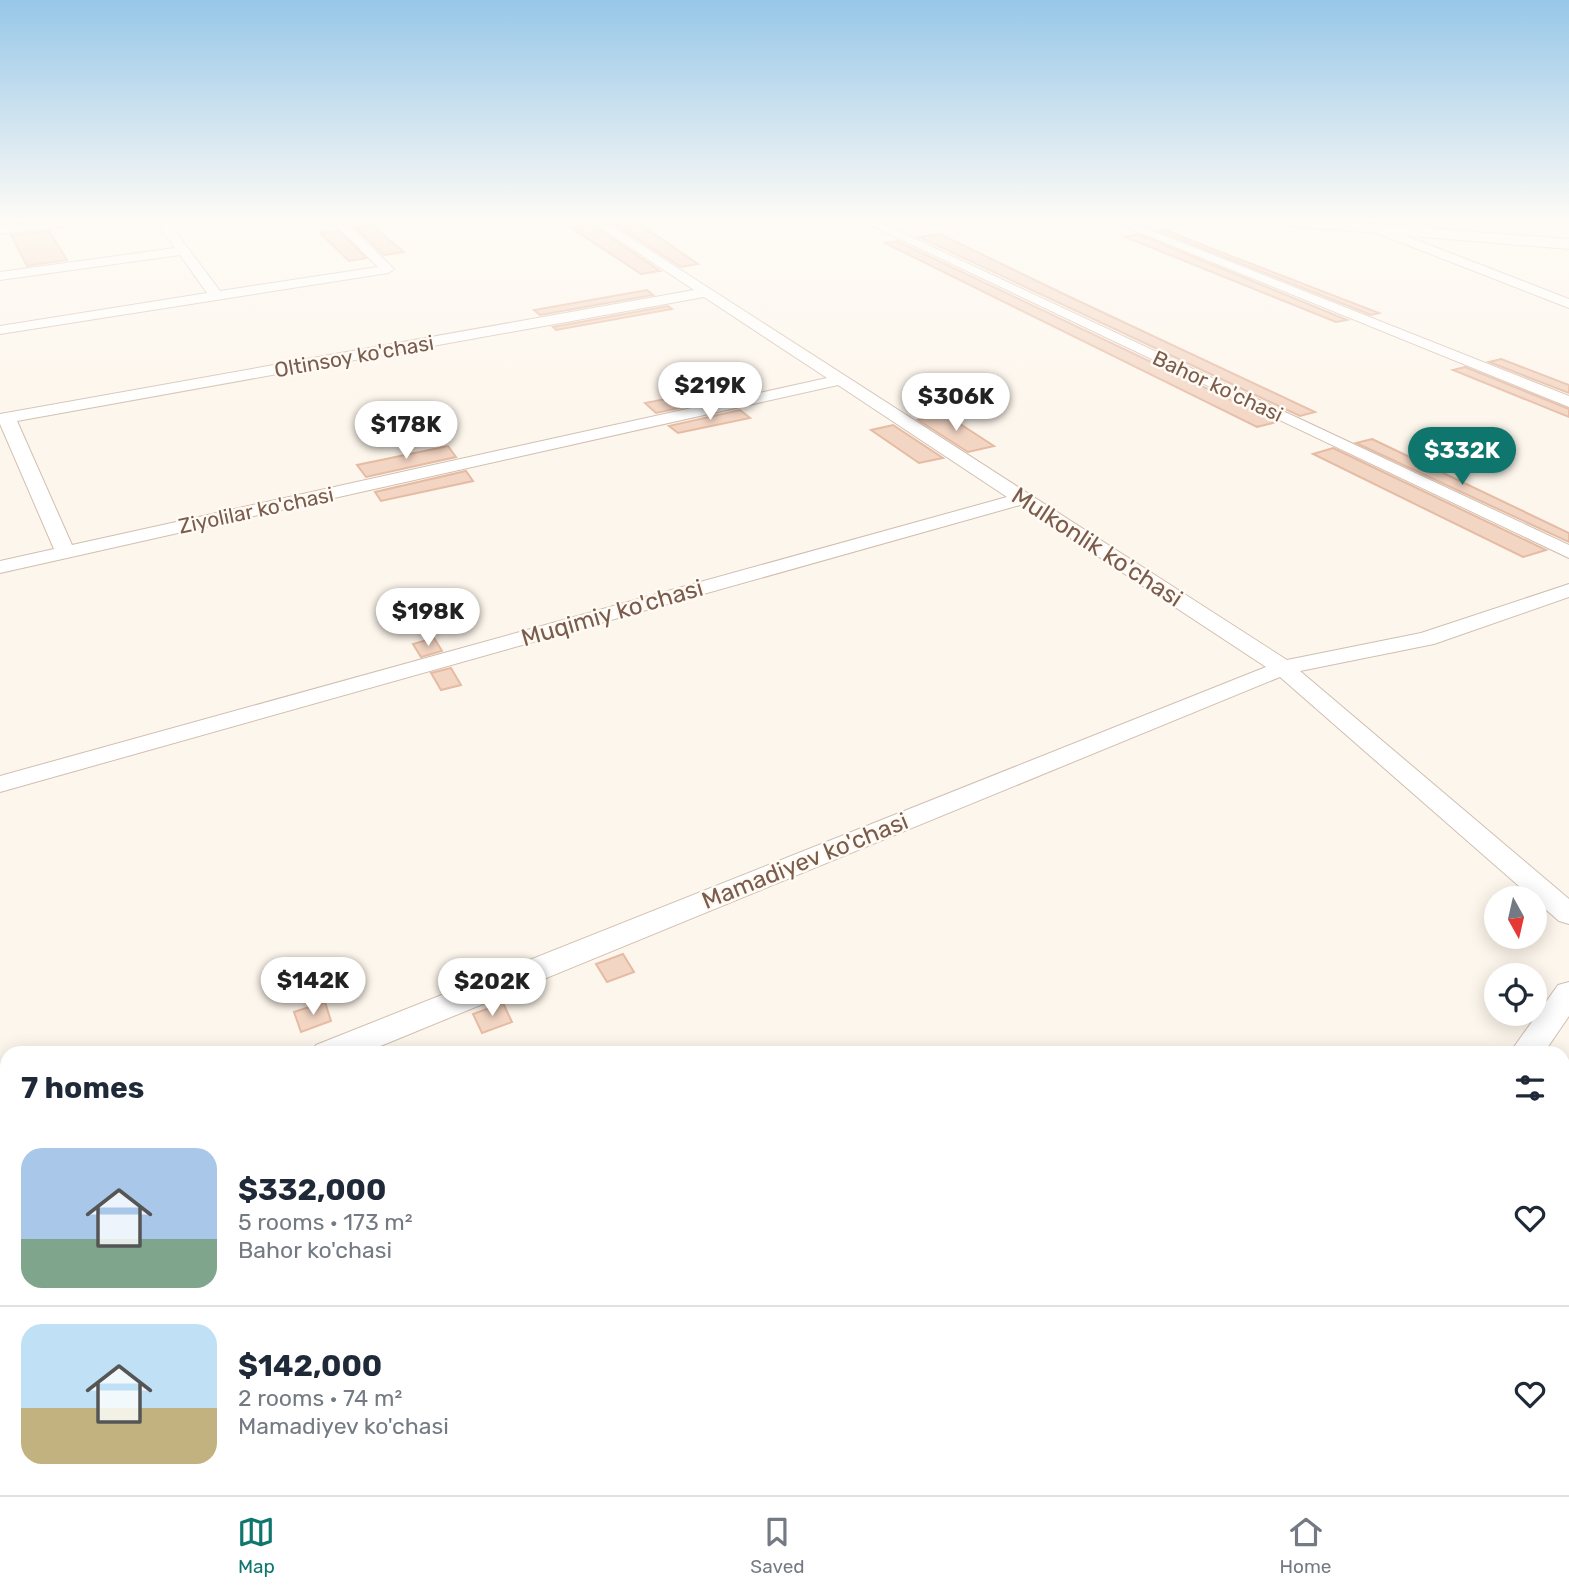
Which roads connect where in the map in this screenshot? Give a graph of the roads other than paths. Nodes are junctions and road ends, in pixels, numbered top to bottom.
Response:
1 (212, 290) edge
2 (264, 290) edge
3 (704, 290) edge
4 (1014, 290) edge
5 (1289, 290) edge
6 (1533, 290) edge
7 (708, 292) junction
8 (217, 297) junction
9 (1569, 304) edge
10 (0, 330) edge
11 (840, 380) junction
12 (1569, 402) edge
13 (4, 418) edge
14 (1023, 498) junction
15 (65, 552) junction
16 (1569, 552) edge
17 (0, 567) edge
18 (1569, 590) edge
19 (1283, 668) junction
20 (0, 784) edge
21 (1569, 914) edge
22 (1569, 993) edge
23 (347, 1046) edge
24 (1531, 1046) edge

1 - 8 street
2 - 8 street
3 - 7 street, Mulkonlik ko'chasi
4 - 16 street, Bahor ko'chasi
5 - 12 street
6 - 9 street
7 - 11 street, Mulkonlik ko'chasi
7 - 13 street, Oltinsoy ko'chasi
8 - 10 street
11 - 14 street, Mulkonlik ko'chasi
11 - 15 street, Ziyolilar ko'chasi
13 - 15 street
14 - 19 street, Mulkonlik ko'chasi
14 - 20 street, Muqimiy ko'chasi
15 - 17 street, Ziyolilar ko'chasi
18 - 19 street, Mamadiyev ko'chasi
19 - 21 street, Mulkonlik ko'chasi
19 - 23 street, Mamadiyev ko'chasi
22 - 24 street

